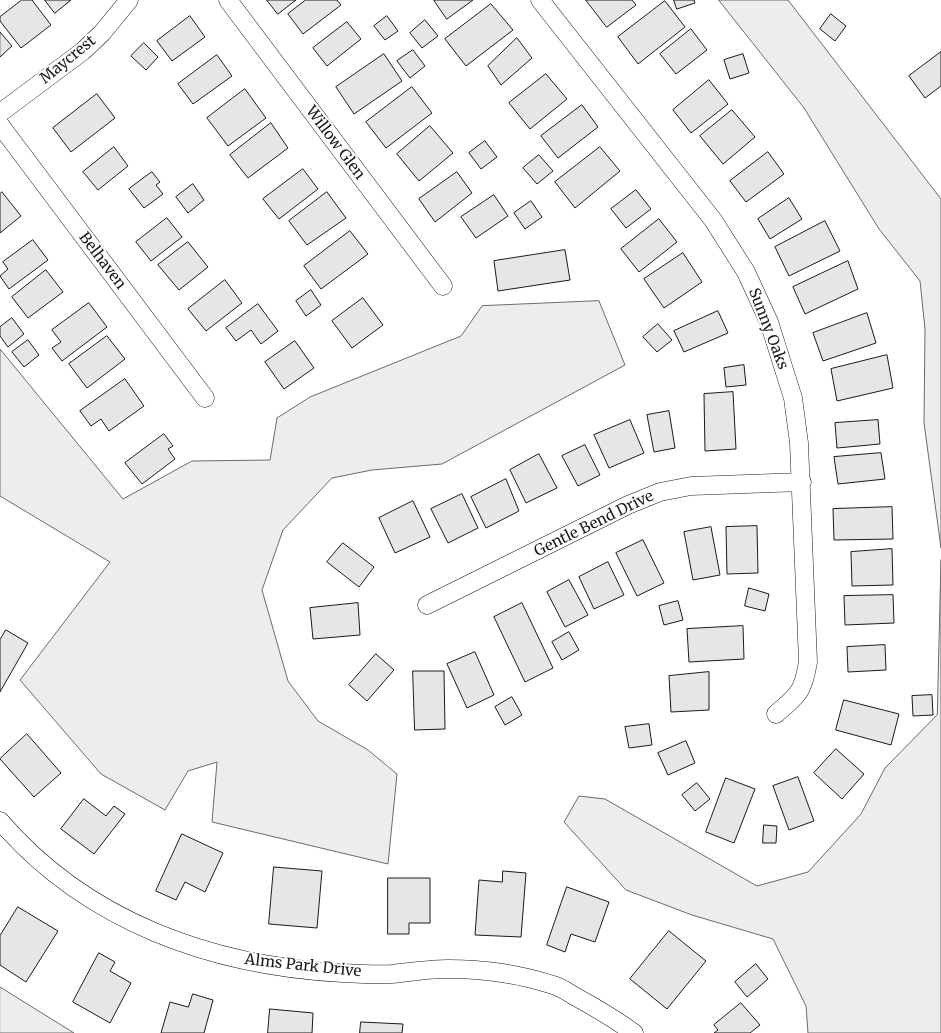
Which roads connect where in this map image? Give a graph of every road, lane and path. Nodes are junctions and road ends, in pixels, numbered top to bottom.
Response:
1 (129, 0) edge
2 (228, 0) edge
3 (540, 0) edge
4 (0, 113) edge
5 (0, 124) edge
6 (443, 286) dead end
7 (205, 398) dead end
8 (802, 482) junction
9 (427, 605) dead end
10 (776, 714) dead end
11 (0, 820) edge
12 (634, 1033) edge

1 - 4 street, Maycrest
2 - 6 street, Willow Glen
3 - 8 street, Sunny Oaks
5 - 7 street, Belhaven
8 - 9 street, Gentle Bend Drive
8 - 10 street, Sunny Oaks
11 - 12 street, Alms Park Drive

